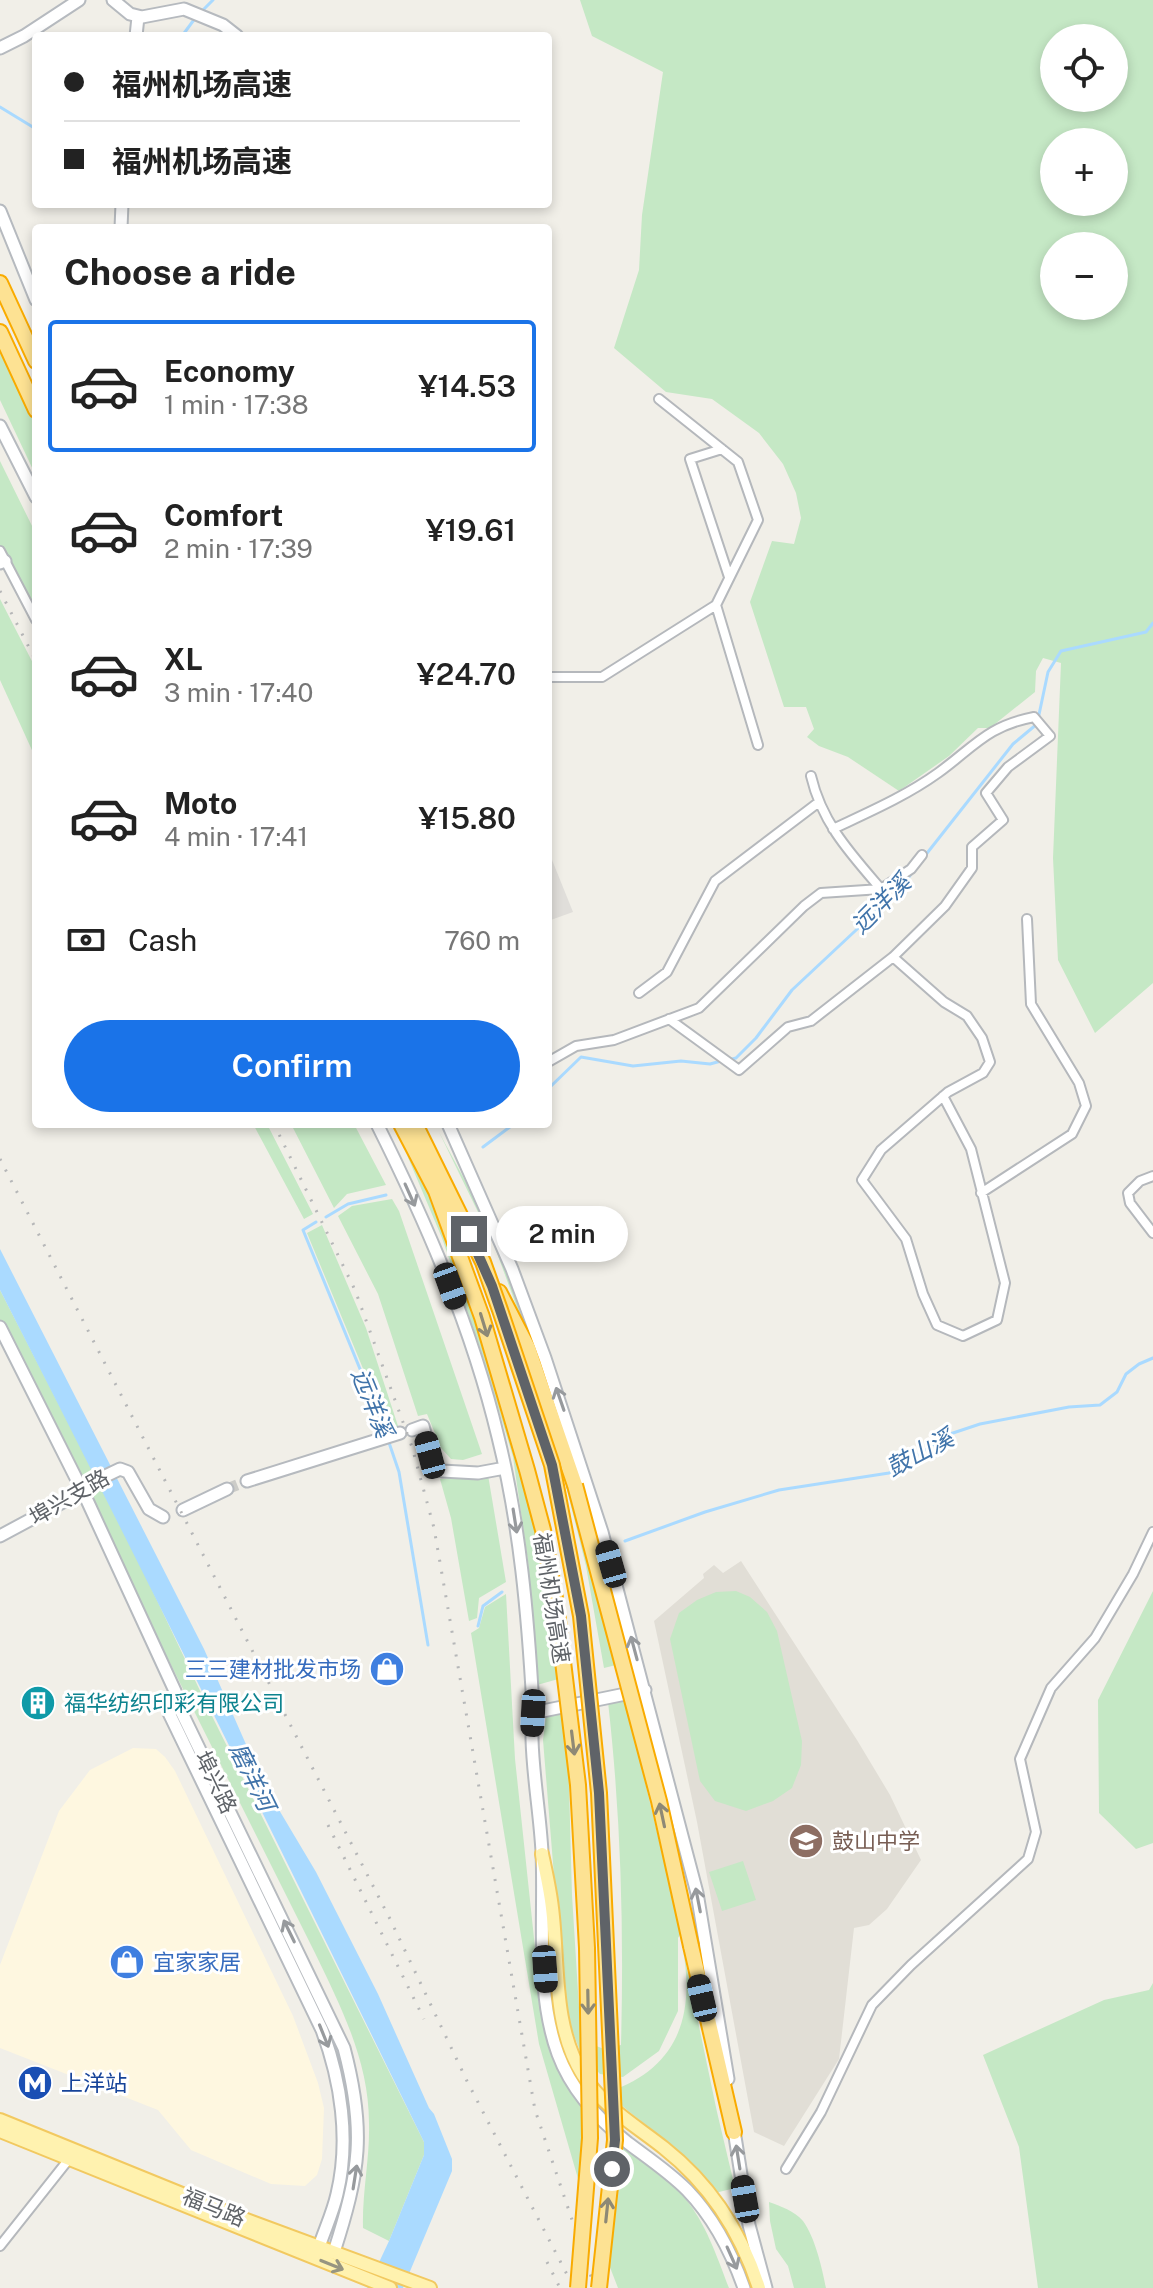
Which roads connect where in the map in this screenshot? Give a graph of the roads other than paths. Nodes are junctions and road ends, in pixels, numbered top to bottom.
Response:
1 (79, 0) edge
2 (113, 0) edge
3 (138, 17) junction
4 (136, 32) edge
5 (231, 32) edge
6 (0, 48) edge
7 (0, 211) edge
8 (0, 283) edge
9 (32, 290) edge
10 (0, 332) edge
11 (32, 352) edge
12 (659, 399) dead end
13 (32, 401) edge
14 (0, 426) edge
15 (722, 449) junction
16 (32, 489) edge
17 (2, 558) edge
18 (729, 577) junction
19 (716, 605) junction
20 (32, 613) edge
21 (552, 676) edge
22 (758, 745) dead end
23 (811, 776) dead end
24 (819, 802) junction
25 (833, 829) junction
26 (922, 855) dead end
27 (881, 889) junction
28 (1027, 919) dead end
29 (893, 957) junction
30 (639, 993) dead end
31 (669, 1019) junction
32 (552, 1060) edge
33 (943, 1096) junction
34 (379, 1128) edge
35 (403, 1128) edge
36 (417, 1128) edge
37 (450, 1128) edge
38 (1153, 1176) edge
39 (981, 1193) junction
40 (1153, 1233) edge
41 (483, 1262) junction
42 (0, 1327) edge
43 (505, 1468) junction
44 (247, 1481) tunnel mouth
45 (227, 1489) tunnel mouth
46 (82, 1490) junction
47 (183, 1510) dead end
48 (163, 1517) dead end
49 (1153, 1532) edge
50 (0, 1536) edge
51 (645, 1690) junction
52 (175, 1711) junction
53 (533, 1713) junction
54 (542, 1854) junction
55 (0, 2120) edge
56 (0, 2131) edge
57 (734, 2132) junction
58 (69, 2159) junction
59 (786, 2169) dead end
60 (0, 2246) edge
61 (319, 2247) junction
62 (334, 2252) junction
63 (390, 2288) edge
64 (430, 2288) edge
65 (578, 2288) edge
66 (599, 2288) edge
67 (744, 2288) edge
68 (759, 2288) edge
69 (766, 2288) edge

1 - 6 main road
2 - 3 main road
3 - 4 main road
3 - 5 main road
7 - 9 main road
8 - 11 highway
10 - 13 highway
12 - 15 street
14 - 16 main road
15 - 18 street
15 - 18 street
17 - 20 street
18 - 19 street
19 - 21 street
19 - 22 street
23 - 24 street
24 - 25 street
24 - 30 street
25 - 27 street
25 - 29 street
26 - 27 street
27 - 31 street
28 - 39 street
29 - 31 street
29 - 33 street
31 - 32 street
33 - 39 street
33 - 39 street
34 -> 43 main road
35 -> 65 highway, 福州机场高速, bridge
36 - 41 highway, 福州机场高速, bridge
51 -> 37 main road
38 - 40 street
57 -> 41 highway, bridge
66 -> 41 highway, 福州机场高速, bridge
42 - 46 main road, 埠兴路
43 - 44 main road
43 -> 53 main road
45 - 47 main road
46 - 48 main road, 埠兴支路
46 - 50 main road, 埠兴支路
46 - 52 main road, 埠兴路
49 - 59 street
51 - 53 main road
57 -> 51 main road
52 -> 61 main road, 埠兴路
62 -> 52 main road, 埠兴路
53 - 54 main road
54 -> 67 main road
54 - 68 main road
55 - 61 main road, 福马路
56 - 58 main road, 福马路
69 -> 57 main road
58 - 60 street
58 -> 63 main road, 福马路
61 - 62 main road, 福马路
62 - 64 main road, 福马路

